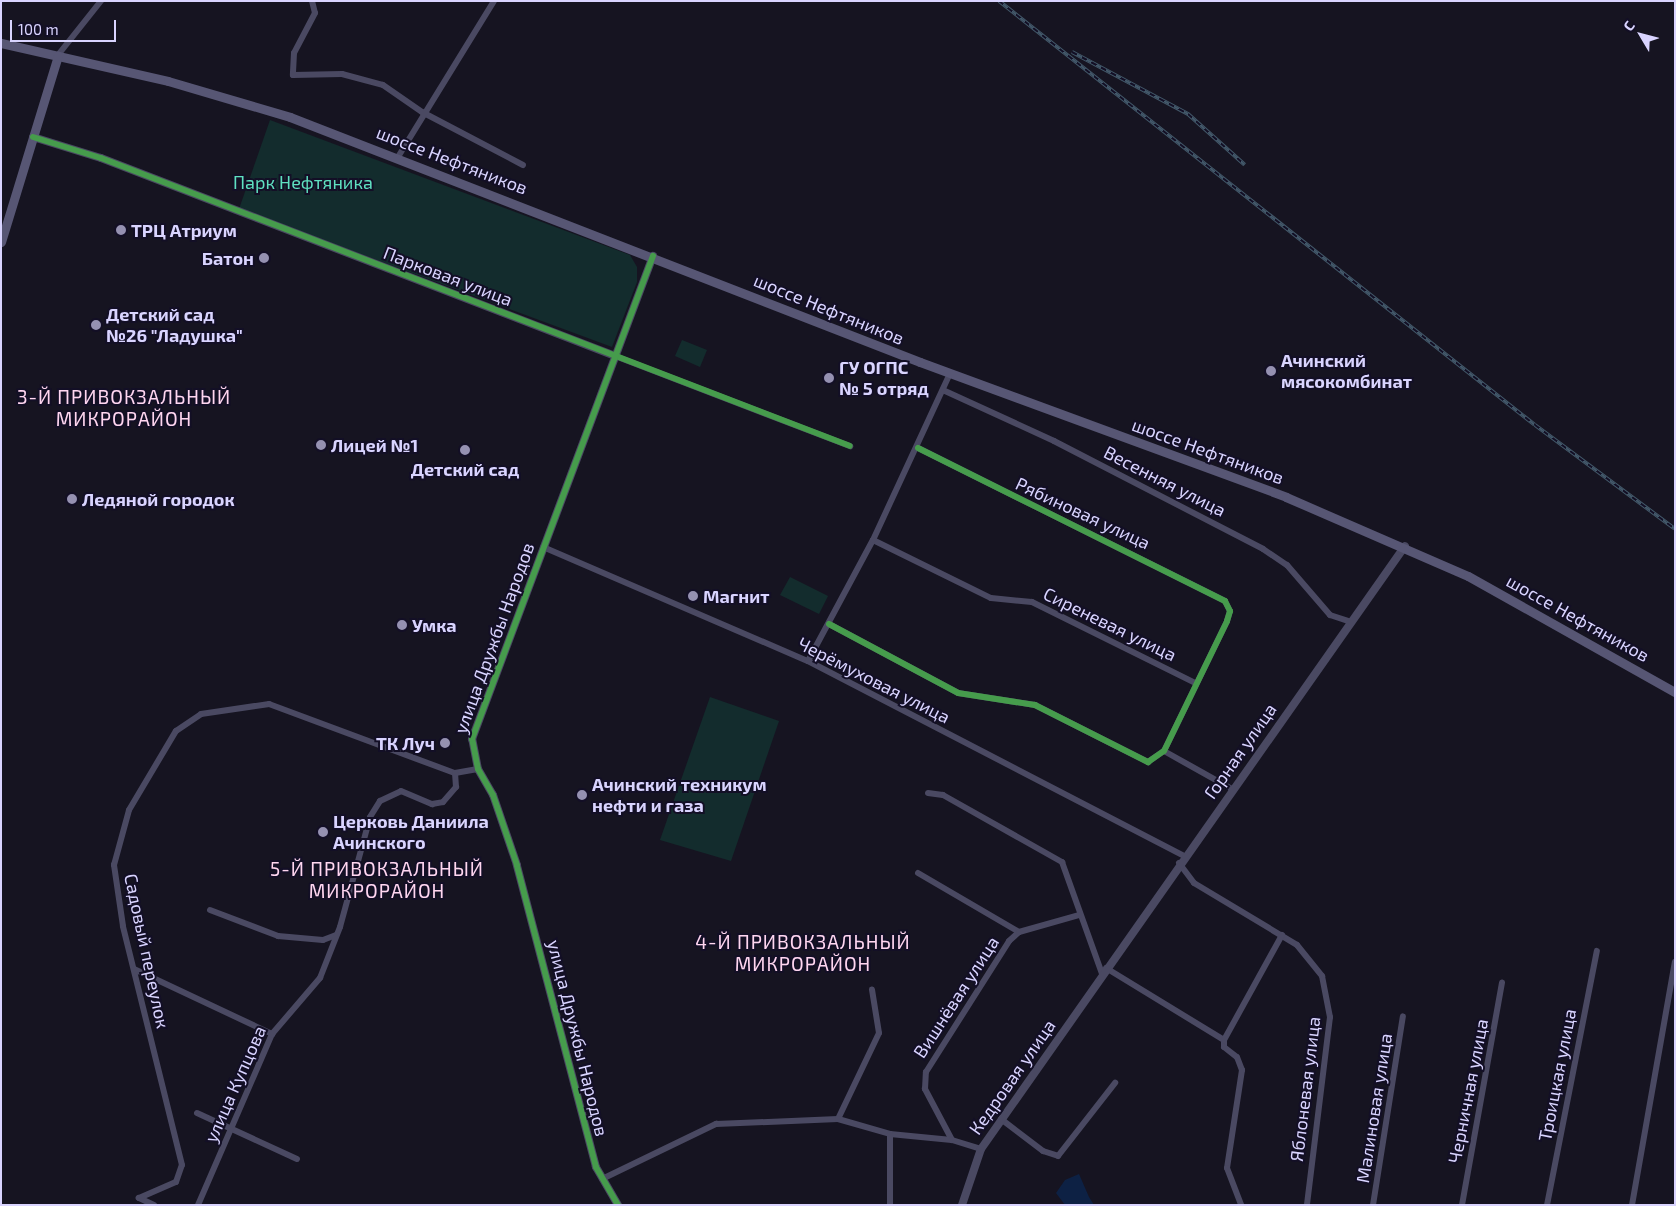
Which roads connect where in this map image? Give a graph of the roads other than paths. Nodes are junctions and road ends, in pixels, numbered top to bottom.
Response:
1 (101, 1) edge
2 (312, 1) edge
3 (494, 1) edge
4 (1, 43) edge
5 (58, 55) junction
6 (422, 112) junction
7 (33, 136) junction
8 (398, 157) junction
9 (523, 165) dead end
10 (1, 242) edge
11 (652, 256) junction
12 (615, 356) junction
13 (950, 373) junction
14 (945, 391) junction
15 (850, 446) dead end
16 (918, 448) junction
17 (873, 540) junction
18 (1405, 546) junction
19 (542, 548) junction
20 (1351, 622) junction
21 (829, 624) junction
22 (808, 661) junction
23 (1195, 683) junction
24 (1675, 692) edge
25 (1164, 751) junction
26 (478, 769) junction
27 (455, 773) junction
28 (1232, 789) junction
29 (928, 792) dead end
30 (1184, 856) junction
31 (1179, 863) junction
32 (918, 873) dead end
33 (210, 910) dead end
34 (1079, 915) junction
35 (1019, 932) junction
36 (1282, 935) junction
37 (336, 936) junction
38 (1597, 951) dead end
39 (1675, 962) edge
40 (134, 969) junction
41 (1104, 971) junction
42 (1502, 983) dead end
43 (872, 990) dead end
44 (1403, 1016) dead end
45 (272, 1034) junction
46 (1224, 1040) junction
47 (1115, 1083) dead end
48 (197, 1113) dead end
49 (838, 1119) junction
50 (1001, 1119) junction
51 (231, 1131) junction
52 (890, 1134) junction
53 (952, 1140) junction
54 (981, 1149) junction
55 (297, 1159) dead end
56 (602, 1179) junction
57 (153, 1204) edge
58 (198, 1205) edge
59 (618, 1205) edge
60 (890, 1205) edge
61 (962, 1205) edge
62 (1241, 1205) edge
63 (1307, 1205) edge
64 (1373, 1205) edge
65 (1462, 1205) edge
66 (1547, 1205) edge
67 (1632, 1205) edge

1 - 5 street
2 - 6 street
3 - 6 street
4 - 5 main road, шоссе Нефтяников
5 - 7 main road
5 - 8 main road, шоссе Нефтяников
6 - 8 street
6 - 9 street
7 - 10 main road
7 - 12 street, Парковая улица
8 - 11 main road, шоссе Нефтяников
11 - 12 street, улица Дружбы Народов
11 - 13 main road, шоссе Нефтяников
12 - 15 street, Парковая улица
12 - 19 street, улица Дружбы Народов
13 - 14 street
13 - 18 main road, шоссе Нефтяников
14 - 16 street
14 - 20 street, Весенняя улица
16 - 17 street
16 - 23 street, Рябиновая улица
17 - 21 street
17 - 23 street, Сиреневая улица
18 - 20 street, Горная улица
18 - 24 main road, шоссе Нефтяников
19 - 22 street, Черёмуховая улица
19 - 26 street, улица Дружбы Народов
20 - 28 street, Горная улица
21 - 22 street
21 - 25 street
22 - 30 street, Черёмуховая улица
23 - 25 street
25 - 28 street
26 - 27 street
26 - 56 street, улица Дружбы Народов
27 - 37 street, улица Купцова
27 - 40 street, Садовый переулок
28 - 30 street, Горная улица
29 - 34 street
30 - 31 street, Горная улица
31 - 36 street
31 - 41 street, Горная улица
32 - 35 street
33 - 37 street
34 - 35 street, Вишнёвая улица
34 - 41 street
35 - 53 street, Вишнёвая улица
36 - 46 street
36 - 63 street, Яблоневая улица
37 - 45 street, улица Купцова
38 - 66 street, Троицкая улица
39 - 67 street
40 - 45 street
40 - 57 street, Садовый переулок
41 - 46 street
41 - 50 street, Кедровая улица
42 - 65 street, Черничная улица
43 - 49 street
44 - 64 street, Малиновая улица
45 - 51 street, улица Купцова
46 - 62 street
47 - 50 street
48 - 51 street
49 - 52 street
49 - 56 street
50 - 54 street, Кедровая улица
51 - 55 street
51 - 58 street, улица Купцова
52 - 53 street
52 - 60 street
53 - 54 street
54 - 61 street, Кедровая улица
56 - 59 street, улица Дружбы Народов

